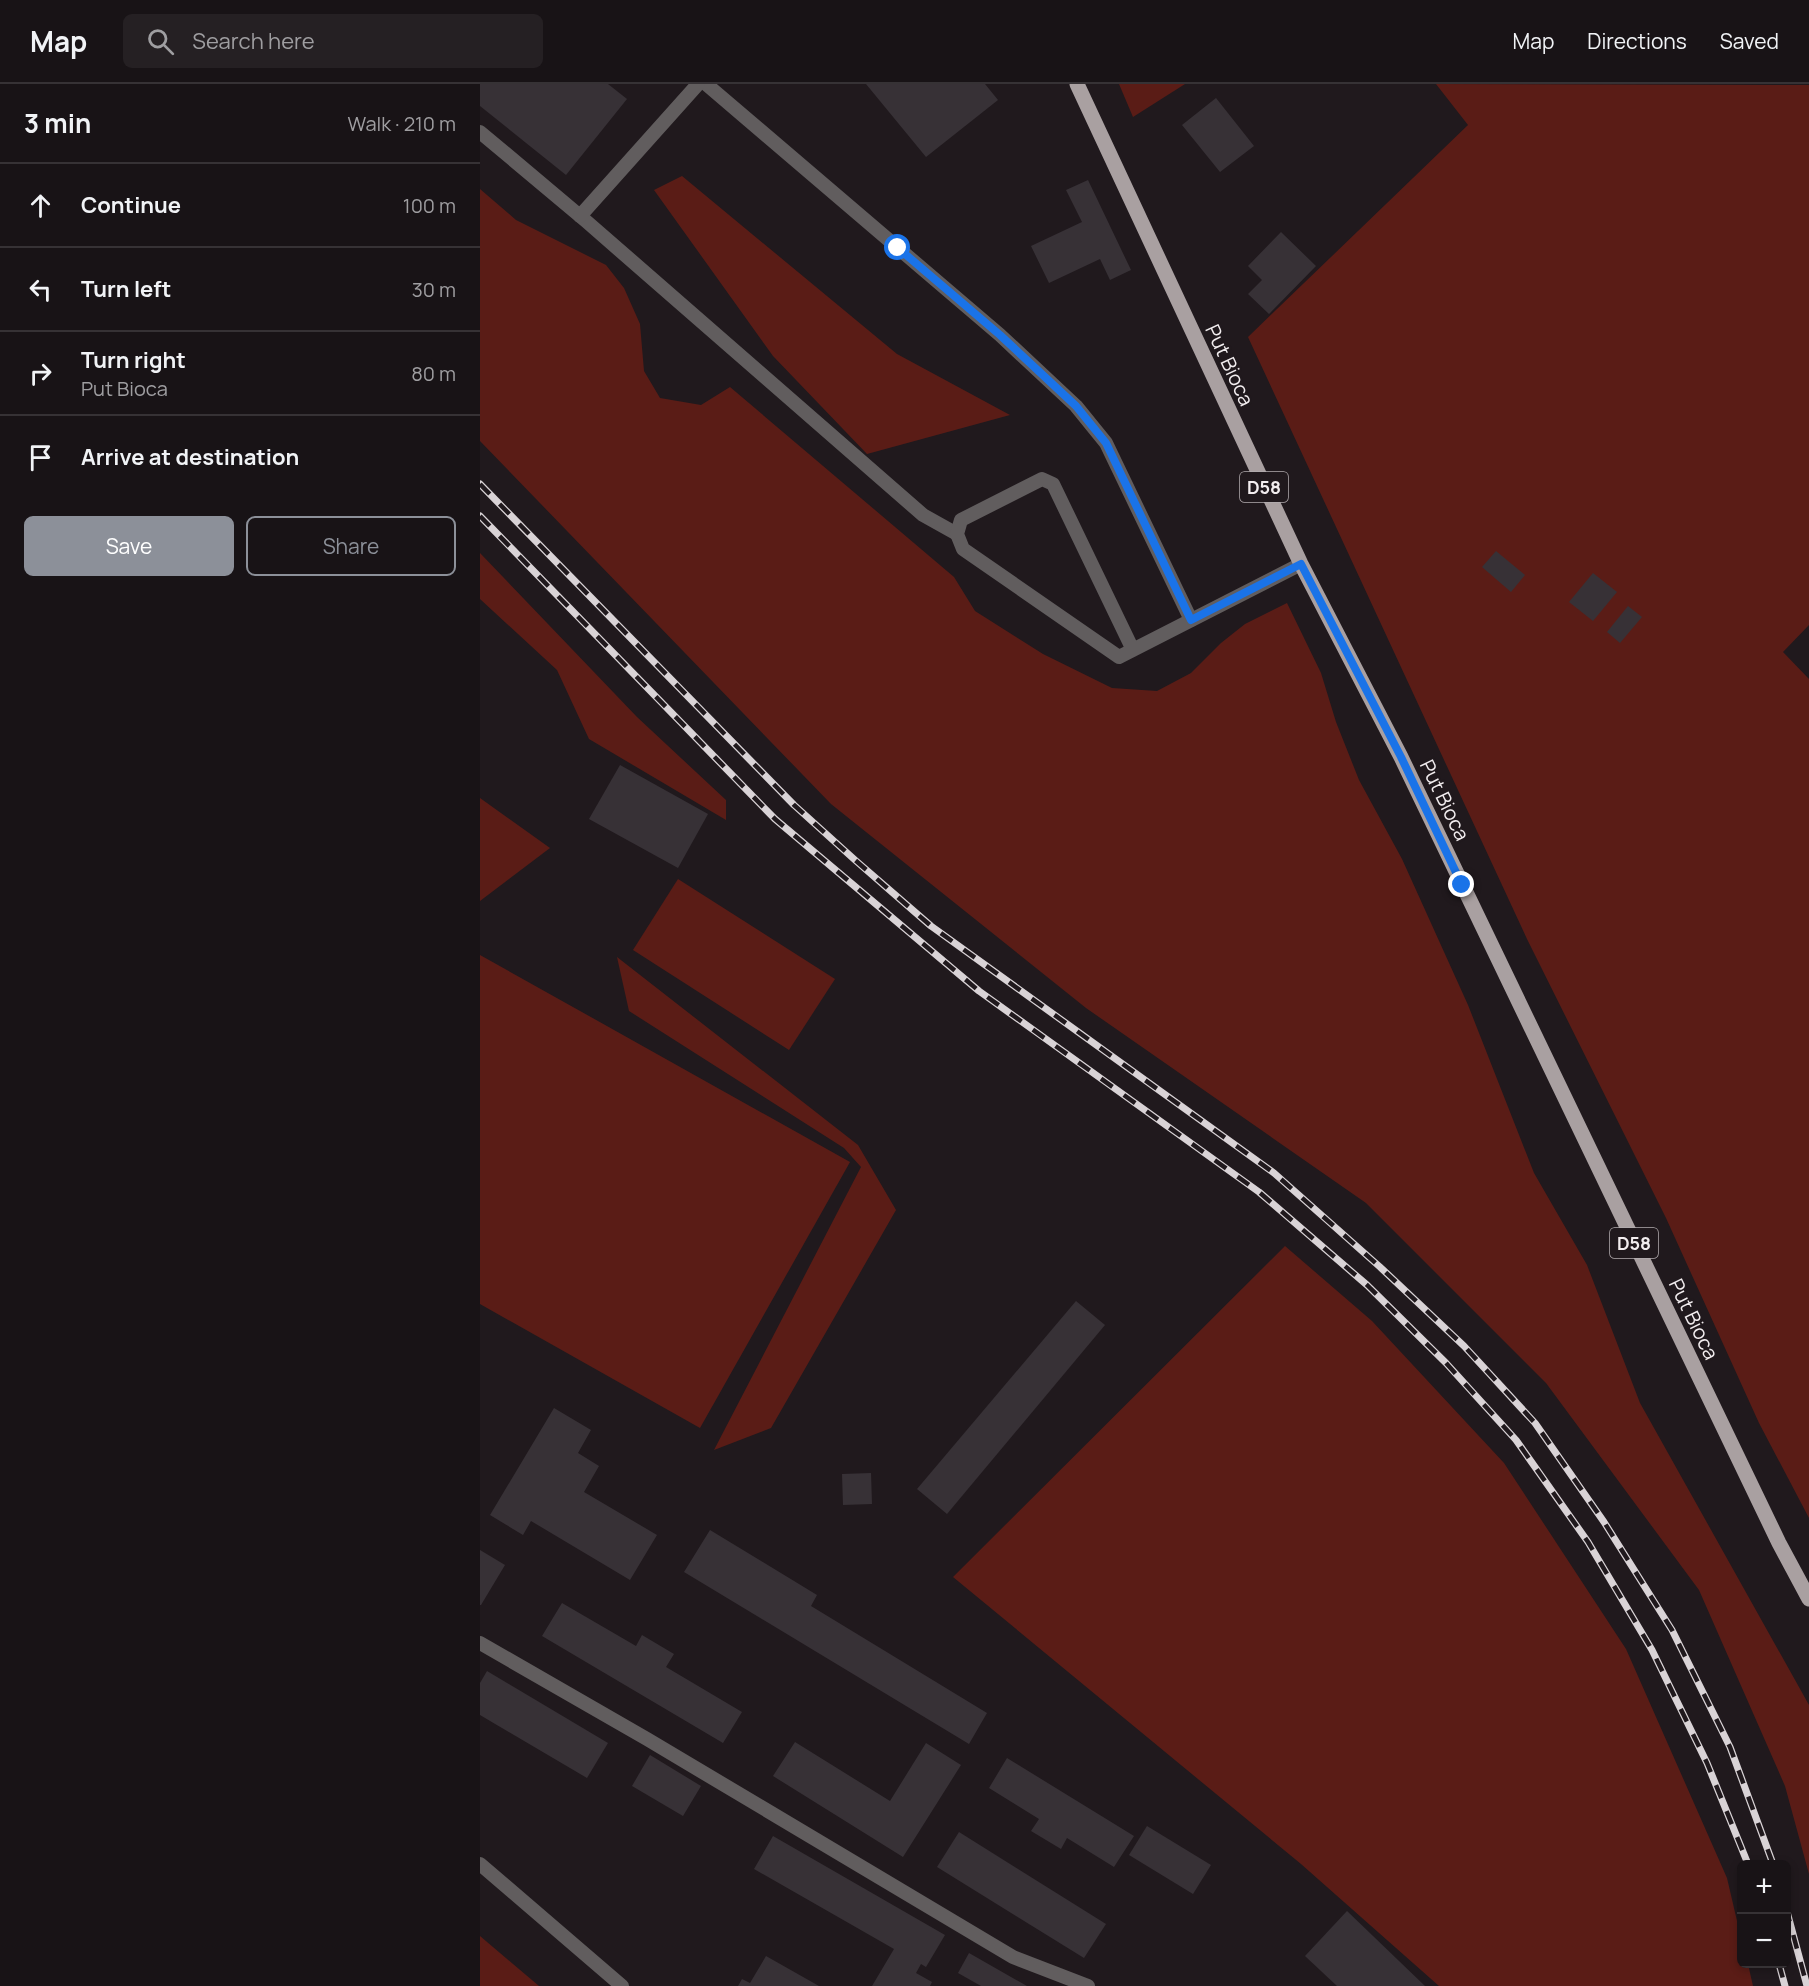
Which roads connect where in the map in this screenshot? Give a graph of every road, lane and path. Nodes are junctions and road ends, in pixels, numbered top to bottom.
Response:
1 (698, 84) edge
2 (706, 84) edge
3 (1077, 84) edge
4 (480, 132) edge
5 (580, 216) junction
6 (957, 534) junction
7 (1301, 564) junction
8 (1191, 620) junction
9 (1133, 650) junction
10 (1809, 1599) edge
11 (480, 1643) edge
12 (480, 1864) edge
13 (622, 1986) edge
14 (1088, 1986) edge

1 - 5 lane
2 - 8 lane
3 - 7 main road, Put Bioca / D58
4 - 5 lane
5 - 6 lane
6 - 9 lane
6 - 9 lane
7 - 8 lane
7 - 10 main road, Put Bioca / D58
8 - 9 lane
11 - 14 lane
12 - 13 lane

